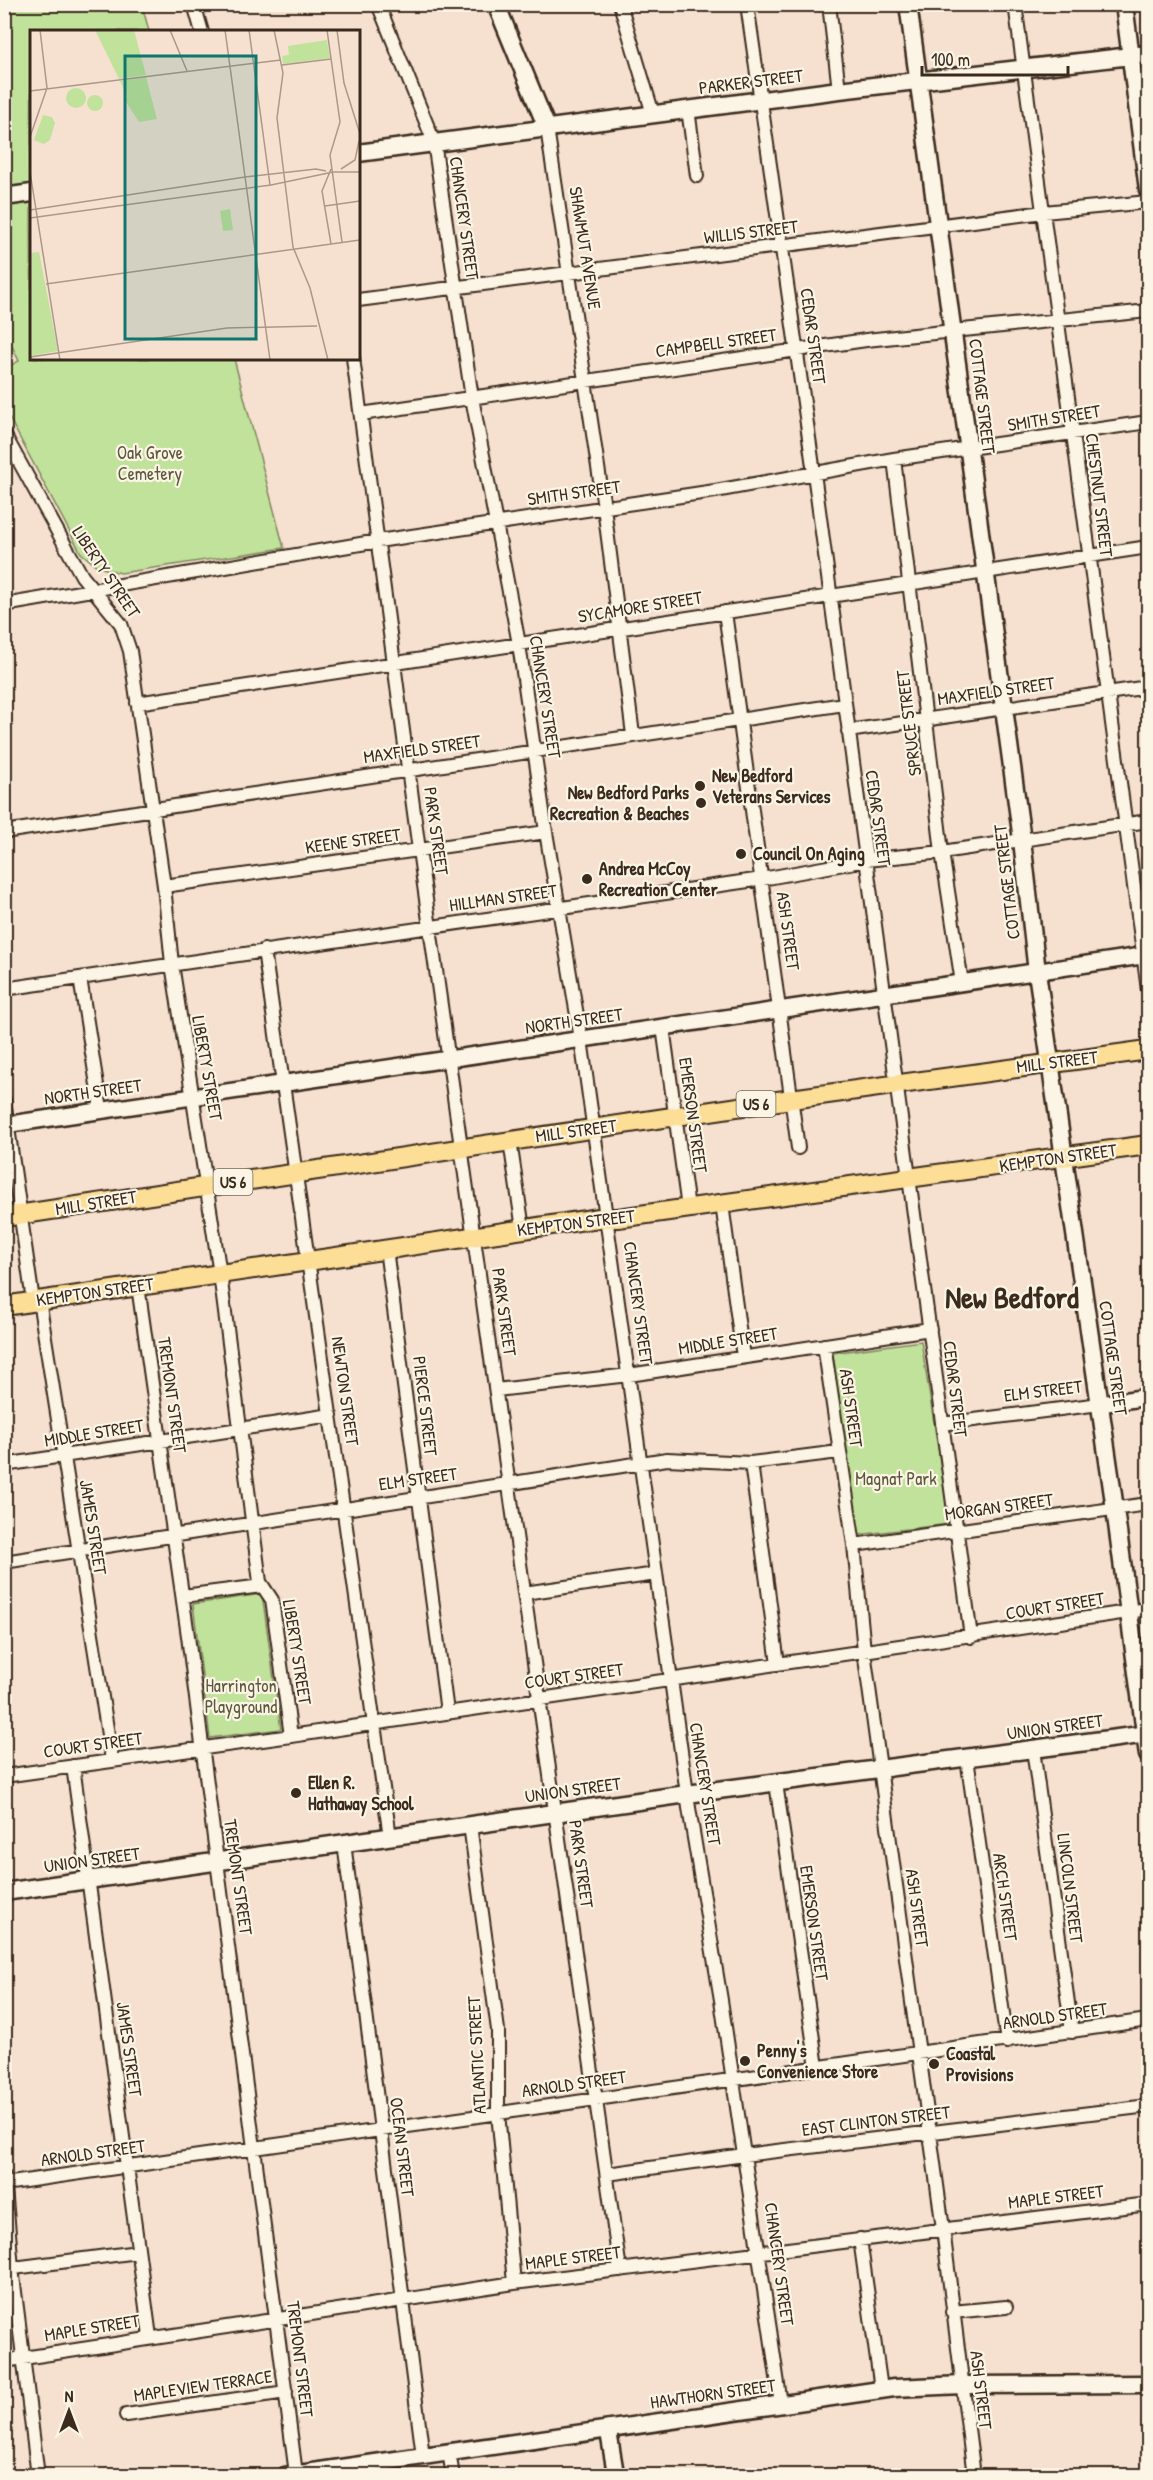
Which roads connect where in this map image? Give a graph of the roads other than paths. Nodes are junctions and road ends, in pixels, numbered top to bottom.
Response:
1 (194, 4) edge
2 (378, 4) edge
3 (496, 4) edge
4 (620, 4) edge
5 (747, 4) edge
6 (829, 4) edge
7 (908, 4) edge
8 (1015, 4) edge
9 (1124, 4) edge
10 (201, 30) edge
11 (1149, 54) edge
12 (1131, 56) junction
13 (1026, 69) junction
14 (920, 81) junction
15 (839, 90) junction
16 (761, 100) junction
17 (688, 110) junction
18 (653, 114) junction
19 (547, 128) junction
20 (434, 142) junction
21 (360, 153) edge
22 (697, 176) dead end
23 (1149, 190) edge
24 (30, 193) edge
25 (4, 197) edge
26 (1149, 202) edge
27 (1044, 212) junction
28 (939, 226) junction
29 (782, 246) junction
30 (569, 272) junction
31 (456, 288) junction
32 (360, 300) edge
33 (1149, 311) edge
34 (1058, 321) junction
35 (954, 332) junction
36 (797, 349) junction
37 (353, 360) edge
38 (585, 380) junction
39 (472, 398) junction
40 (361, 414) junction
41 (1149, 422) edge
42 (4, 434) edge
43 (1073, 434) junction
44 (969, 449) junction
45 (894, 459) junction
46 (814, 473) junction
47 (604, 507) junction
48 (496, 523) junction
49 (378, 541) junction
50 (1149, 547) edge
51 (1089, 558) junction
52 (986, 571) junction
53 (910, 584) junction
54 (91, 589) junction
55 (829, 595) junction
56 (4, 605) edge
57 (726, 612) junction
58 (618, 628) junction
59 (519, 645) junction
60 (395, 664) junction
61 (1149, 687) edge
62 (1107, 693) junction
63 (137, 703) junction
64 (844, 704) junction
65 (1003, 708) junction
66 (927, 719) junction
67 (740, 720) junction
68 (848, 731) junction
69 (633, 735) junction
70 (536, 751) junction
71 (410, 769) junction
72 (151, 808) junction
73 (1149, 821) edge
74 (1125, 824) junction
75 (4, 832) edge
76 (546, 832) junction
77 (1022, 840) junction
78 (419, 850) junction
79 (942, 852) junction
80 (866, 860) junction
81 (762, 879) junction
82 (164, 886) junction
83 (561, 908) junction
84 (431, 926) junction
85 (264, 950) junction
86 (1146, 956) edge
87 (172, 964) junction
88 (1037, 972) junction
89 (80, 978) junction
90 (962, 983) junction
91 (4, 989) edge
92 (1149, 990) edge
93 (884, 994) junction
94 (781, 1010) junction
95 (663, 1027) junction
96 (581, 1039) junction
97 (1149, 1050) edge
98 (449, 1059) junction
99 (1051, 1062) junction
100 (284, 1083) junction
101 (896, 1084) junction
102 (194, 1097) junction
103 (791, 1099) junction
104 (4, 1100) edge
105 (101, 1110) junction
106 (675, 1116) junction
107 (6, 1125) edge
108 (594, 1128) junction
109 (510, 1141) junction
110 (1149, 1145) edge
111 (462, 1148) junction
112 (798, 1148) dead end
113 (1064, 1157) junction
114 (296, 1173) junction
115 (909, 1178) junction
116 (207, 1186) junction
117 (722, 1204) junction
118 (688, 1208) junction
119 (13, 1216) edge
120 (608, 1218) junction
121 (523, 1229) junction
122 (475, 1236) junction
123 (386, 1249) junction
124 (308, 1260) junction
125 (220, 1274) junction
126 (138, 1286) junction
127 (36, 1301) junction
128 (4, 1306) edge
129 (930, 1329) junction
130 (824, 1345) junction
131 (743, 1357) junction
132 (629, 1375) junction
133 (496, 1390) junction
134 (1149, 1397) edge
135 (1100, 1404) junction
136 (331, 1415) junction
137 (942, 1424) junction
138 (240, 1429) junction
139 (160, 1441) junction
140 (839, 1452) junction
141 (64, 1455) junction
142 (751, 1463) junction
143 (4, 1464) edge
144 (640, 1464) junction
145 (510, 1485) junction
146 (419, 1499) junction
147 (1149, 1504) edge
148 (344, 1509) junction
149 (1115, 1509) junction
150 (253, 1524) junction
151 (956, 1531) junction
152 (174, 1535) junction
153 (854, 1545) junction
154 (78, 1550) junction
155 (4, 1562) edge
156 (656, 1574) junction
157 (262, 1586) junction
158 (525, 1593) junction
159 (183, 1596) junction
160 (1149, 1609) edge
161 (1130, 1612) junction
162 (971, 1636) junction
163 (864, 1651) junction
164 (778, 1664) junction
165 (672, 1680) junction
166 (539, 1700) junction
167 (447, 1712) junction
168 (375, 1724) junction
169 (1147, 1734) edge
170 (291, 1736) junction
171 (202, 1747) junction
172 (1033, 1749) junction
173 (1149, 1755) edge
174 (967, 1758) junction
175 (112, 1760) junction
176 (73, 1766) junction
177 (880, 1769) junction
178 (4, 1776) edge
179 (776, 1783) junction
180 (687, 1794) junction
181 (555, 1813) junction
182 (470, 1825) junction
183 (390, 1837) junction
184 (344, 1843) junction
185 (218, 1861) junction
186 (88, 1880) junction
187 (4, 1892) edge
188 (1149, 2020) edge
189 (1072, 2032) junction
190 (1007, 2042) junction
191 (918, 2053) junction
192 (818, 2067) junction
193 (733, 2079) junction
194 (596, 2099) junction
195 (1149, 2106) edge
196 (498, 2113) junction
197 (381, 2130) junction
198 (930, 2132) junction
199 (255, 2148) junction
200 (744, 2155) junction
201 (127, 2166) junction
202 (607, 2174) junction
203 (5, 2181) edge
204 (1149, 2204) edge
205 (943, 2229) junction
206 (860, 2240) junction
207 (138, 2252) junction
208 (759, 2252) junction
209 (8, 2269) edge
210 (620, 2270) junction
211 (514, 2283) junction
212 (403, 2300) junction
213 (1006, 2307) dead end
214 (952, 2312) junction
215 (277, 2319) junction
216 (150, 2337) junction
217 (23, 2358) junction
218 (4, 2361) edge
219 (1149, 2384) edge
220 (963, 2385) junction
221 (881, 2390) junction
222 (286, 2392) junction
223 (781, 2404) junction
224 (126, 2415) dead end
225 (608, 2429) junction
226 (449, 2452) junction
227 (423, 2456) junction
228 (38, 2475) edge
229 (291, 2475) edge
230 (453, 2475) edge
231 (616, 2475) edge
232 (974, 2475) edge

1 - 10 street
2 - 20 street, CHANCERY STREET
3 - 19 main road, SHAWMUT AVENUE
4 - 18 street
5 - 16 street, CEDAR STREET
6 - 15 street
7 - 14 main road, COTTAGE STREET
8 - 13 street, CHESTNUT STREET
9 - 12 main road
11 - 12 main road, PARKER STREET
12 - 13 main road, PARKER STREET
12 - 23 main road
13 - 14 main road, PARKER STREET
13 - 27 street, CHESTNUT STREET
14 - 15 main road, PARKER STREET
14 - 28 main road, COTTAGE STREET
15 - 16 main road, PARKER STREET
16 - 17 main road, PARKER STREET
16 - 29 street, CEDAR STREET
17 - 18 main road, PARKER STREET
17 - 22 street
18 - 19 main road, PARKER STREET
19 - 20 main road, PARKER STREET
19 - 30 street, SHAWMUT AVENUE
20 - 21 main road, PARKER STREET
20 - 31 street, CHANCERY STREET
24 - 25 main road
26 - 27 street, WILLIS STREET
27 - 28 street, WILLIS STREET
27 - 34 street, CHESTNUT STREET
28 - 29 street, WILLIS STREET
28 - 35 main road, COTTAGE STREET
29 - 30 street, WILLIS STREET
29 - 36 street, CEDAR STREET
30 - 31 street, WILLIS STREET
30 - 38 street, SHAWMUT AVENUE
31 - 32 street, WILLIS STREET
31 - 39 street, CHANCERY STREET
33 - 34 street, CAMPBELL STREET
34 - 35 street, CAMPBELL STREET
34 - 43 street, CHESTNUT STREET
35 - 36 street, CAMPBELL STREET
35 - 44 main road, COTTAGE STREET
36 - 38 street, CAMPBELL STREET
36 - 46 street, CEDAR STREET
37 - 40 street, PARK STREET
38 - 39 street, CAMPBELL STREET
38 - 47 street, SHAWMUT AVENUE
39 - 40 street, CAMPBELL STREET
39 - 48 street, CHANCERY STREET
40 - 49 street, PARK STREET
41 - 43 street, SMITH STREET
42 - 54 street, LIBERTY STREET
43 - 44 street, SMITH STREET
43 - 51 street, CHESTNUT STREET
44 - 45 street, SMITH STREET
44 - 52 main road, COTTAGE STREET
45 - 46 street, SMITH STREET
45 - 53 street, SPRUCE STREET
46 - 47 street, SMITH STREET
46 - 55 street, CEDAR STREET
47 - 48 street, SMITH STREET
47 - 58 street
48 - 49 street, SMITH STREET
48 - 59 street, CHANCERY STREET
49 - 54 street, SMITH STREET
49 - 60 street, PARK STREET
50 - 51 street, SYCAMORE STREET
51 - 52 street, SYCAMORE STREET
51 - 62 street, CHESTNUT STREET
52 - 53 street, SYCAMORE STREET
52 - 65 main road, COTTAGE STREET
53 - 55 street, SYCAMORE STREET
53 - 66 street, SPRUCE STREET
54 - 56 street, SMITH STREET
54 - 63 street, LIBERTY STREET
55 - 57 street, SYCAMORE STREET
55 - 64 street, CEDAR STREET
57 - 58 street, SYCAMORE STREET
57 - 67 street, ASH STREET
58 - 59 street, SYCAMORE STREET
58 - 69 street
59 - 60 street, SYCAMORE STREET
59 - 70 street, CHANCERY STREET
60 - 63 street, SYCAMORE STREET
60 - 71 street, PARK STREET
61 - 62 street, MAXFIELD STREET
62 - 65 street, MAXFIELD STREET
62 - 74 street, CHESTNUT STREET
63 - 72 street, LIBERTY STREET
64 - 67 street, MAXFIELD STREET
64 - 68 street, CEDAR STREET
65 - 66 street, MAXFIELD STREET
65 - 77 main road, COTTAGE STREET
66 - 68 street, MAXFIELD STREET
66 - 79 street, SPRUCE STREET
67 - 69 street, MAXFIELD STREET
67 - 81 street, ASH STREET
68 - 80 street, CEDAR STREET
69 - 70 street, MAXFIELD STREET
70 - 71 street, MAXFIELD STREET
70 - 76 street, CHANCERY STREET
71 - 72 street, MAXFIELD STREET
71 - 78 street, PARK STREET
72 - 75 street, MAXFIELD STREET
72 - 82 street, LIBERTY STREET
73 - 74 street, HILLMAN STREET
74 - 77 street, HILLMAN STREET
74 - 86 street, CHESTNUT STREET
76 - 78 street, KEENE STREET
76 - 83 street, CHANCERY STREET
77 - 79 street, HILLMAN STREET
77 - 88 main road, COTTAGE STREET
78 - 82 street, KEENE STREET
78 - 84 street, PARK STREET
79 - 80 street, HILLMAN STREET
79 - 90 street, SPRUCE STREET
80 - 81 street, HILLMAN STREET
80 - 93 street, CEDAR STREET
81 - 83 street, HILLMAN STREET
81 - 94 street, ASH STREET
82 - 87 street, LIBERTY STREET
83 - 84 street, HILLMAN STREET
83 - 96 street, CHANCERY STREET
84 - 85 street, HILLMAN STREET
84 - 98 street, PARK STREET
85 - 87 street, HILLMAN STREET
85 - 100 street, NEWTON STREET
86 - 88 street, NORTH STREET
86 - 92 street, CHESTNUT STREET
87 - 89 street, HILLMAN STREET
87 - 102 street, LIBERTY STREET
88 - 90 street, NORTH STREET
88 - 99 main road, COTTAGE STREET
89 - 91 street, HILLMAN STREET
89 - 105 street
90 - 93 street, NORTH STREET
93 - 94 street, NORTH STREET
93 - 101 street, CEDAR STREET
94 - 95 street, NORTH STREET
94 - 103 street, ASH STREET
95 - 96 street, NORTH STREET
95 - 106 street, EMERSON STREET
96 - 98 street, NORTH STREET
96 - 108 street, CHANCERY STREET
97 - 99 main road, MILL STREET / US 6
98 - 100 street, NORTH STREET
98 - 111 street, PARK STREET
99 - 101 main road, MILL STREET / US 6
99 - 113 main road, COTTAGE STREET
100 - 102 street, NORTH STREET
100 - 114 street, NEWTON STREET
101 - 103 main road, MILL STREET / US 6
101 - 115 street, CEDAR STREET
102 - 105 street, NORTH STREET
102 - 116 street, LIBERTY STREET
103 - 106 main road, MILL STREET / US 6
103 - 112 street, ASH STREET
104 - 107 street, JAMES STREET
105 - 107 street, NORTH STREET
106 - 108 main road, MILL STREET / US 6
106 - 118 street, EMERSON STREET
107 - 119 street, JAMES STREET
108 - 109 main road, MILL STREET / US 6
108 - 120 street, CHANCERY STREET
109 - 111 main road, MILL STREET / US 6
109 - 121 street
110 - 113 main road, KEMPTON STREET
111 - 114 main road, MILL STREET / US 6
111 - 122 street, PARK STREET
113 - 115 main road, KEMPTON STREET
113 - 135 main road, COTTAGE STREET
114 - 116 main road, MILL STREET / US 6
114 - 124 street, NEWTON STREET
115 - 117 main road, KEMPTON STREET
115 - 129 street, CEDAR STREET
116 - 119 main road, MILL STREET / US 6
116 - 125 street, LIBERTY STREET
117 - 118 main road, KEMPTON STREET
117 - 131 street
118 - 120 main road, KEMPTON STREET
119 - 127 street, JAMES STREET
120 - 121 main road, KEMPTON STREET
120 - 132 street, CHANCERY STREET
121 - 122 main road, KEMPTON STREET
122 - 123 main road, KEMPTON STREET
122 - 133 street, PARK STREET
123 - 124 main road, KEMPTON STREET
123 - 146 street, PIERCE STREET
124 - 125 main road, KEMPTON STREET
124 - 136 street, NEWTON STREET
125 - 126 main road, KEMPTON STREET
125 - 138 street, LIBERTY STREET
126 - 127 main road, KEMPTON STREET
126 - 139 street, TREMONT STREET
127 - 128 main road, KEMPTON STREET
127 - 141 street, JAMES STREET
129 - 130 street, MIDDLE STREET
129 - 137 street, CEDAR STREET
130 - 131 street, MIDDLE STREET
130 - 140 street, ASH STREET
131 - 132 street, MIDDLE STREET
132 - 133 street, MIDDLE STREET
132 - 144 street, CHANCERY STREET
133 - 145 street, PARK STREET
134 - 135 street, ELM STREET
135 - 137 street, ELM STREET
135 - 149 main road, COTTAGE STREET
136 - 138 street, MIDDLE STREET
136 - 148 street, NEWTON STREET
137 - 151 street, CEDAR STREET
138 - 139 street, MIDDLE STREET
138 - 150 street, LIBERTY STREET
139 - 141 street, MIDDLE STREET
139 - 152 street, TREMONT STREET
140 - 142 street, ELM STREET
140 - 153 street, ASH STREET
141 - 143 street, MIDDLE STREET
141 - 154 street, JAMES STREET
142 - 144 street, ELM STREET
142 - 164 street
144 - 145 street, ELM STREET
144 - 156 street, CHANCERY STREET
145 - 146 street, ELM STREET
145 - 158 street, PARK STREET
146 - 148 street, ELM STREET
146 - 167 street, PIERCE STREET
147 - 149 street, MORGAN STREET
148 - 150 street, ELM STREET
148 - 168 street, NEWTON STREET
149 - 151 street, MORGAN STREET
149 - 161 main road, COTTAGE STREET
150 - 152 street, ELM STREET
150 - 157 street, LIBERTY STREET
151 - 153 street, MORGAN STREET
151 - 162 street, CEDAR STREET
152 - 154 street, ELM STREET
152 - 159 street, TREMONT STREET
153 - 163 street, ASH STREET
154 - 155 street, ELM STREET
154 - 175 street, JAMES STREET
156 - 158 street
156 - 165 street, CHANCERY STREET
157 - 159 street
157 - 170 street, LIBERTY STREET
158 - 166 street, PARK STREET
159 - 171 street, TREMONT STREET
160 - 161 street, COURT STREET
161 - 162 street, COURT STREET
161 - 169 main road, COTTAGE STREET
162 - 163 street, COURT STREET
163 - 164 street, COURT STREET
163 - 177 street, ASH STREET
164 - 165 street, COURT STREET
165 - 166 street, COURT STREET
165 - 180 street, CHANCERY STREET
166 - 167 street, COURT STREET
166 - 181 street, PARK STREET
167 - 168 street, COURT STREET
168 - 170 street, COURT STREET
168 - 183 street, NEWTON STREET
169 - 172 main road, UNION STREET
169 - 173 main road, COTTAGE STREET
170 - 171 street, COURT STREET
171 - 175 street, COURT STREET
171 - 185 street, TREMONT STREET
172 - 174 main road, UNION STREET
172 - 189 street, LINCOLN STREET
174 - 177 main road, UNION STREET
174 - 190 street, ARCH STREET
175 - 176 street, COURT STREET
176 - 178 street, COURT STREET
176 - 186 street, JAMES STREET
177 - 179 main road, UNION STREET
177 - 191 street, ASH STREET
179 - 180 main road, UNION STREET
179 - 192 street, EMERSON STREET
180 - 181 main road, UNION STREET
180 - 193 street, CHANCERY STREET
181 - 182 main road, UNION STREET
181 - 194 street, PARK STREET
182 - 183 main road, UNION STREET
182 - 196 street, ATLANTIC STREET
183 - 184 main road, UNION STREET
184 - 185 main road, UNION STREET
184 - 197 street, OCEAN STREET
185 - 186 main road, UNION STREET
185 - 199 street, TREMONT STREET
186 - 187 main road, UNION STREET
186 - 201 street, JAMES STREET
188 - 189 street, ARNOLD STREET
189 - 190 street, ARNOLD STREET
190 - 191 street, ARNOLD STREET
191 - 192 street, ARNOLD STREET
191 - 198 street, ASH STREET
192 - 193 street, ARNOLD STREET
193 - 194 street, ARNOLD STREET
193 - 200 street, CHANCERY STREET
194 - 196 street, ARNOLD STREET
194 - 202 street, PARK STREET
195 - 198 street, EAST CLINTON STREET
196 - 197 street, ARNOLD STREET
196 - 211 street, ATLANTIC STREET
197 - 199 street, ARNOLD STREET
197 - 212 street, OCEAN STREET
198 - 200 street, EAST CLINTON STREET
198 - 205 street, ASH STREET
199 - 201 street, ARNOLD STREET
199 - 215 street, TREMONT STREET
200 - 202 street, EAST CLINTON STREET
200 - 208 street, CHANCERY STREET
201 - 203 street, ARNOLD STREET
201 - 207 street, JAMES STREET
202 - 210 street, PARK STREET
203 - 209 street
204 - 205 street, MAPLE STREET
205 - 206 street, MAPLE STREET
205 - 214 street, ASH STREET
206 - 208 street, MAPLE STREET
206 - 221 street
207 - 209 street
207 - 216 street, JAMES STREET
208 - 210 street, MAPLE STREET
208 - 223 street, CHANCERY STREET
209 - 217 street
210 - 211 street, MAPLE STREET
211 - 212 street, MAPLE STREET
212 - 215 street, MAPLE STREET
212 - 227 street, OCEAN STREET
213 - 214 street
214 - 220 street, ASH STREET
215 - 216 street, MAPLE STREET
215 - 222 street, TREMONT STREET
216 - 217 street, MAPLE STREET
217 - 218 street, MAPLE STREET
217 - 228 street
219 - 220 main road, HAWTHORN STREET
220 - 221 main road, HAWTHORN STREET
220 - 232 street, ASH STREET
221 - 223 main road, HAWTHORN STREET
222 - 224 street, MAPLEVIEW TERRACE
222 - 229 street, TREMONT STREET
223 - 225 main road, HAWTHORN STREET
225 - 226 main road, HAWTHORN STREET
225 - 231 street
226 - 227 main road, HAWTHORN STREET
226 - 230 street
227 - 229 main road, HAWTHORN STREET

